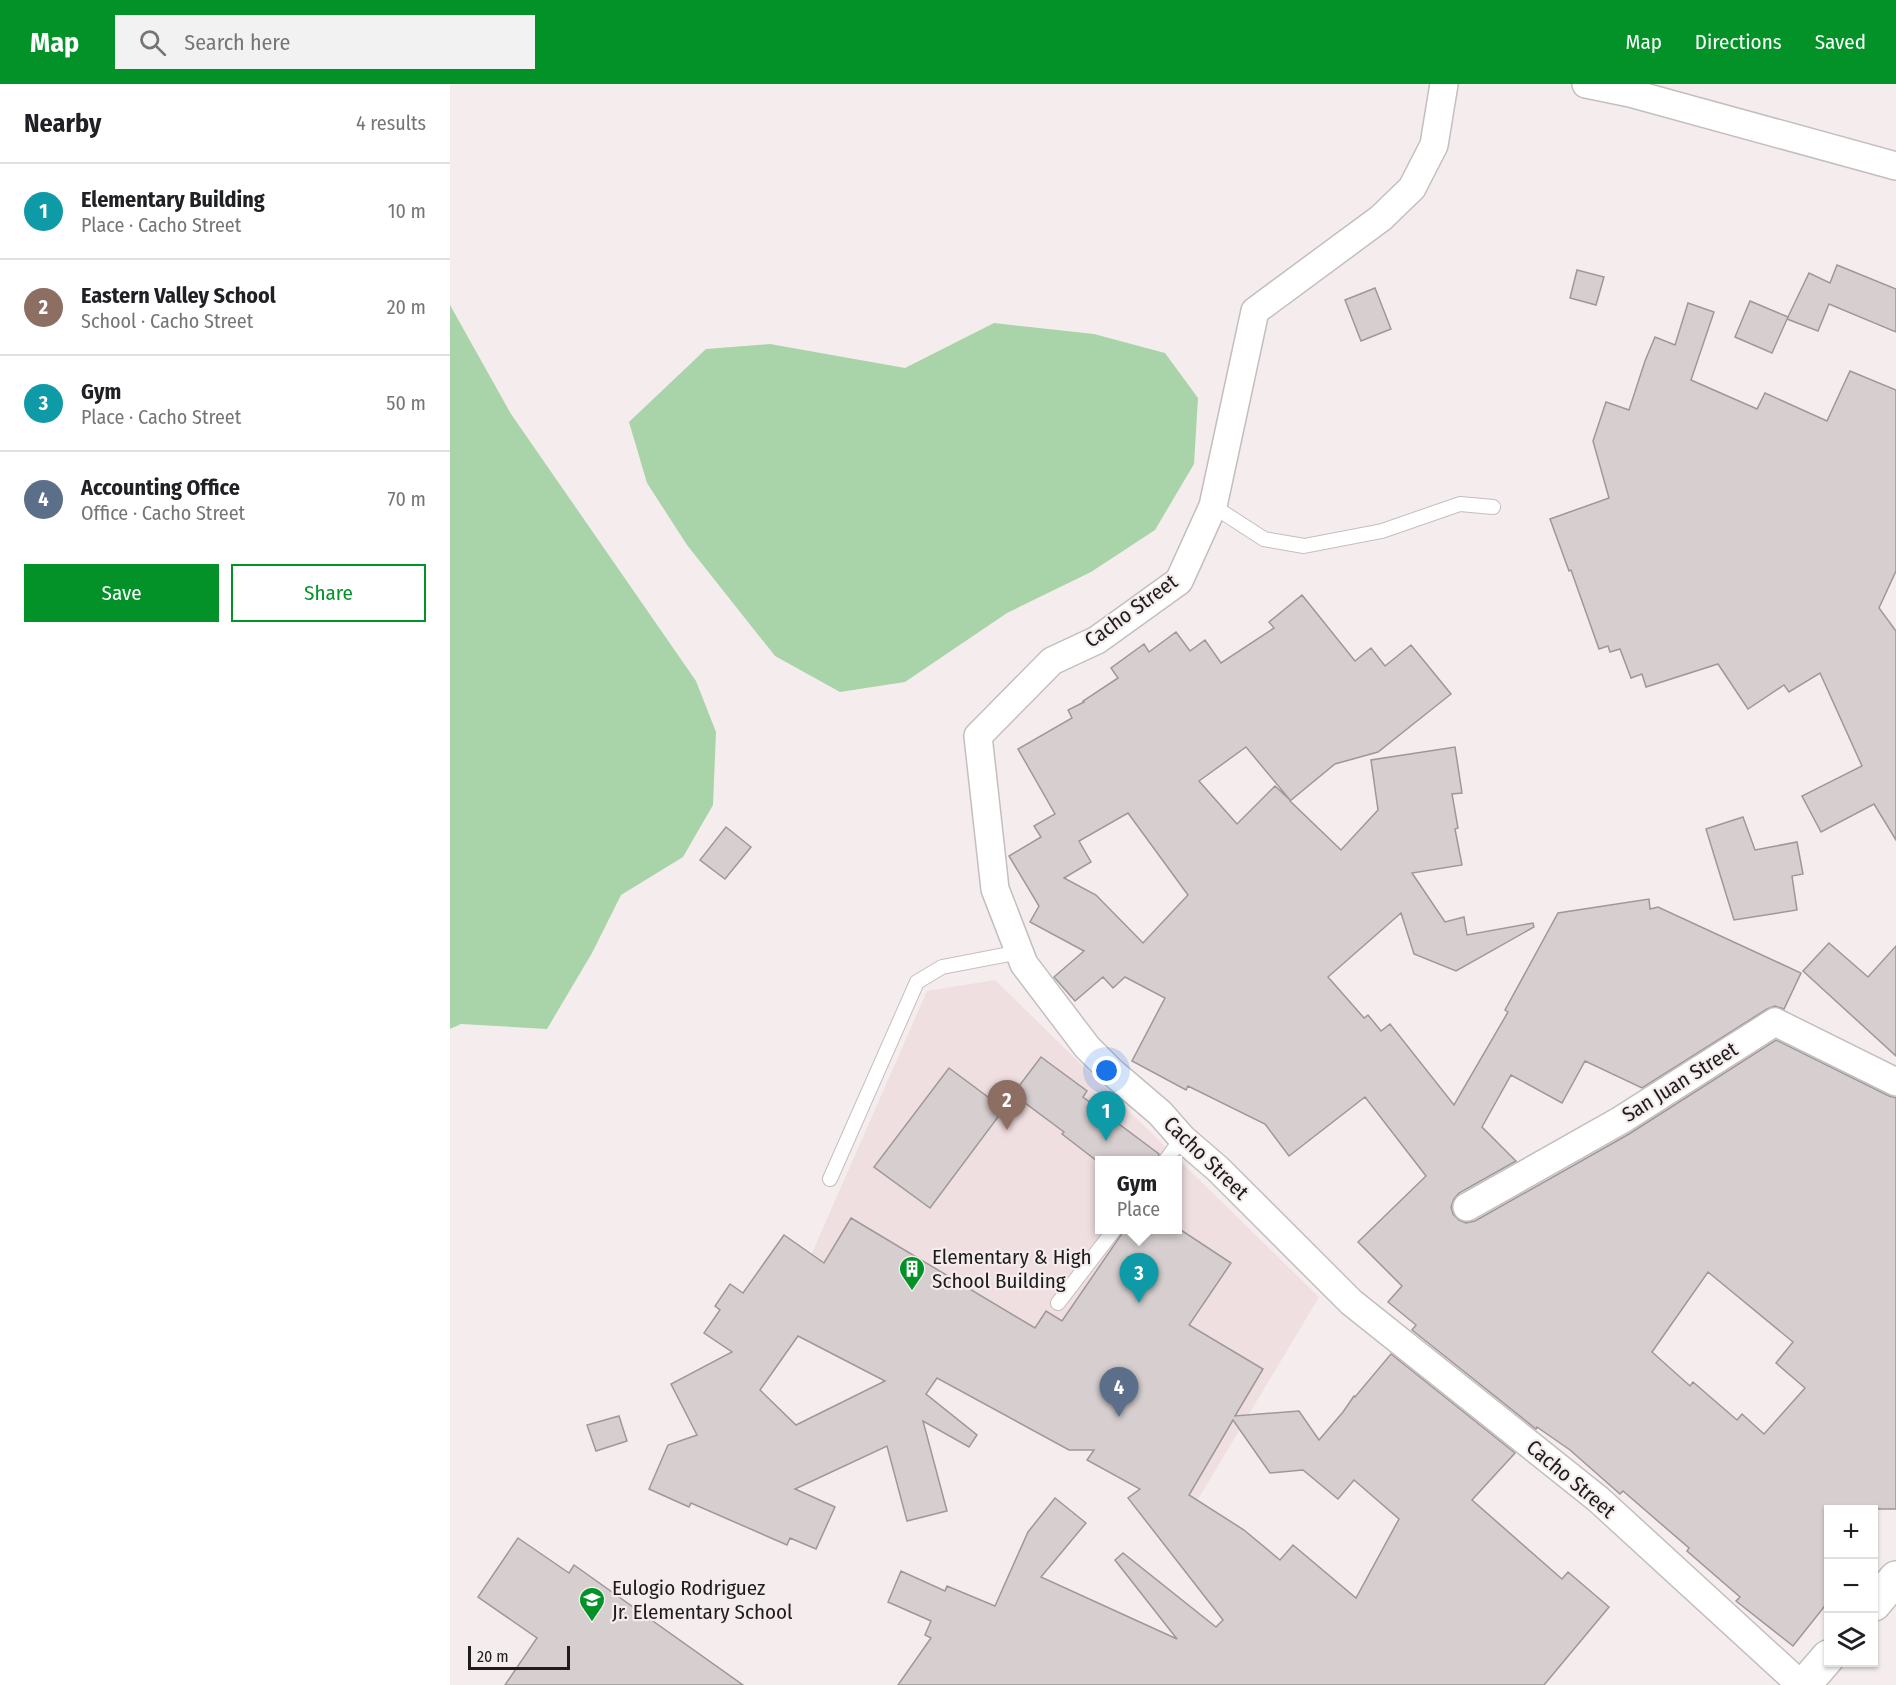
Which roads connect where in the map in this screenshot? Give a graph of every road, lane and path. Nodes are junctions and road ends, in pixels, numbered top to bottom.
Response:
1 (1444, 84) edge
2 (1586, 84) edge
3 (1896, 166) edge
4 (1213, 506) junction
5 (1493, 507) dead end
6 (1020, 952) junction
7 (1896, 1082) edge
8 (1182, 1138) junction
9 (1169, 1156) edge
10 (830, 1179) dead end
11 (1467, 1207) dead end
12 (1111, 1234) edge
13 (1059, 1303) dead end
14 (1896, 1578) edge
15 (1878, 1599) edge
16 (1824, 1661) edge
17 (1803, 1685) edge

1 - 4 street
2 - 3 street
4 - 5 lane
4 - 6 street, Cacho Street
6 - 8 street, Cacho Street
6 - 10 lane
7 - 11 street, San Juan Street
8 - 9 lane
8 - 17 street, Cacho Street
12 - 13 lane
14 - 15 main road
16 - 17 main road

